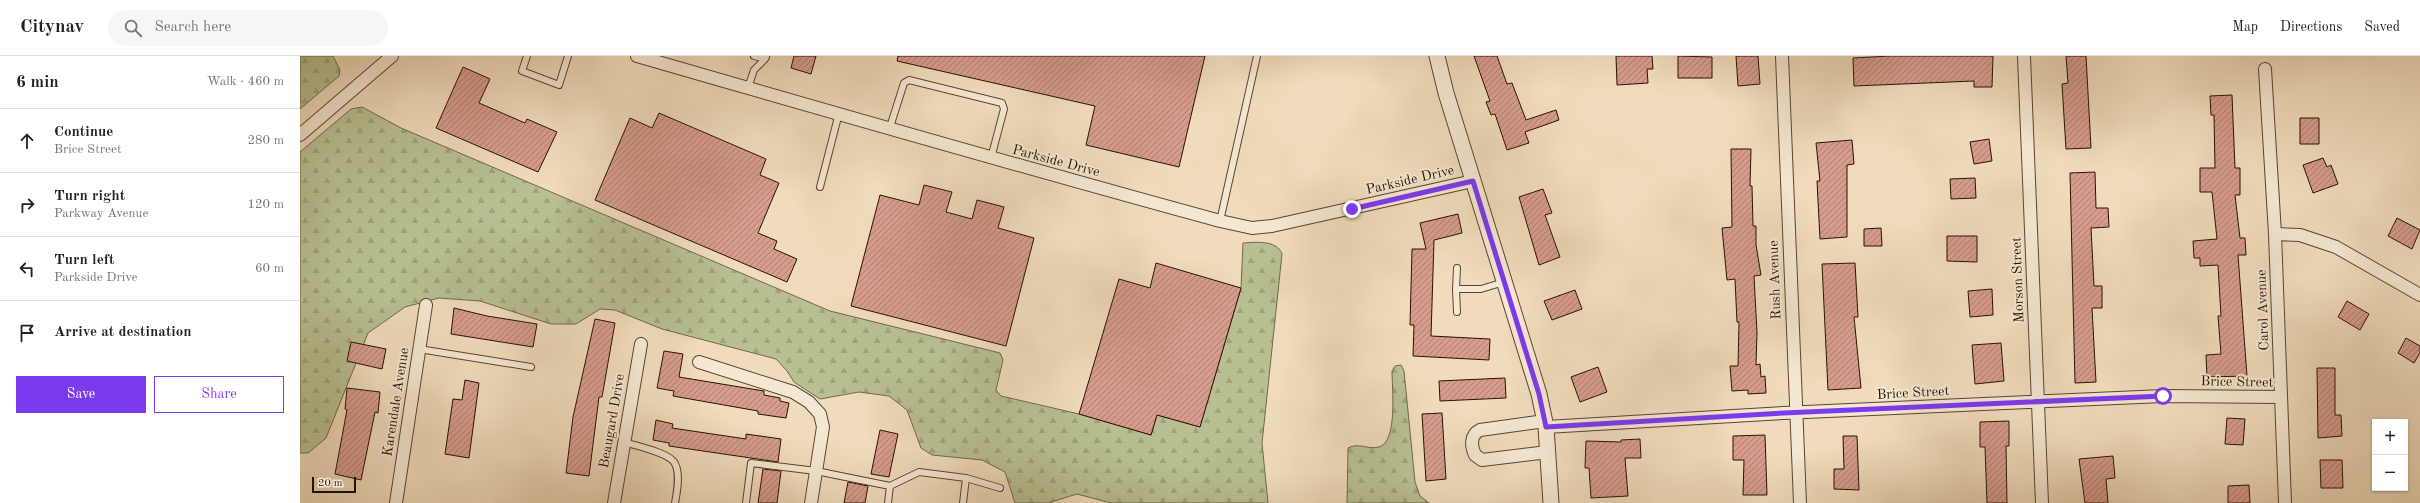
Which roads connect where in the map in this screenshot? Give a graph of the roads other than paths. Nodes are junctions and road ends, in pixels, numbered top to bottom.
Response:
1 (392, 56) edge
2 (527, 56) edge
3 (568, 56) edge
4 (637, 56) edge
5 (754, 56) edge
6 (1257, 56) edge
7 (1437, 56) edge
8 (1782, 56) edge
9 (2024, 56) edge
10 (766, 57) edge
11 (2265, 69) dead end
12 (748, 88) junction
13 (839, 113) junction
14 (890, 127) junction
15 (300, 135) edge
16 (991, 158) junction
17 (1473, 181) junction
18 (820, 187) dead end
19 (1220, 221) junction
20 (2275, 234) junction
21 (1457, 268) dead end
22 (1504, 282) junction
23 (1456, 290) junction
24 (2420, 295) edge
25 (426, 305) dead end
26 (1457, 312) dead end
27 (641, 344) dead end
28 (419, 349) junction
29 (699, 362) dead end
30 (531, 367) dead end
31 (2281, 397) junction
32 (2038, 402) junction
33 (1797, 413) junction
34 (1545, 424) junction
35 (624, 442) junction
36 (1548, 452) junction
37 (816, 471) junction
38 (966, 478) junction
39 (890, 486) junction
40 (1000, 488) dead end
41 (396, 503) edge
42 (614, 503) edge
43 (676, 503) edge
44 (746, 503) edge
45 (811, 503) edge
46 (888, 503) edge
47 (963, 503) edge
48 (1551, 503) edge
49 (1800, 503) edge
50 (2042, 503) edge
51 (2285, 503) edge

1 - 15 street
2 - 3 lane
4 - 12 street, Parkside Drive
5 - 10 lane
6 - 19 lane
7 - 17 street
8 - 33 street, Rush Avenue
9 - 32 street, Morson Street
10 - 12 lane
11 - 20 street, Carol Avenue
12 - 13 street, Parkside Drive
13 - 14 street, Parkside Drive
13 - 18 lane
14 - 16 street, Parkside Drive
14 - 16 lane
16 - 19 street, Parkside Drive
17 - 19 street, Parkside Drive
17 - 22 street
20 - 24 street
20 - 31 street, Carol Avenue
21 - 23 lane
22 - 23 lane
22 - 34 street
23 - 26 lane
25 - 28 street, Karendale Avenue
27 - 35 street, Beaugard Drive
28 - 30 lane
28 - 41 street, Karendale Avenue
29 - 37 street
31 - 32 street, Brice Street
31 - 51 street, Carol Avenue
32 - 33 street, Brice Street
32 - 50 street, Morson Street
33 - 34 street, Brice Street
33 - 49 street, Rush Avenue
34 - 36 street
34 - 36 street, Brice Street
35 - 42 street, Beaugard Drive
35 - 43 lane
36 - 48 street
37 - 39 lane
37 - 44 lane
37 - 45 street
38 - 39 lane
38 - 40 lane
38 - 47 lane
39 - 46 lane

